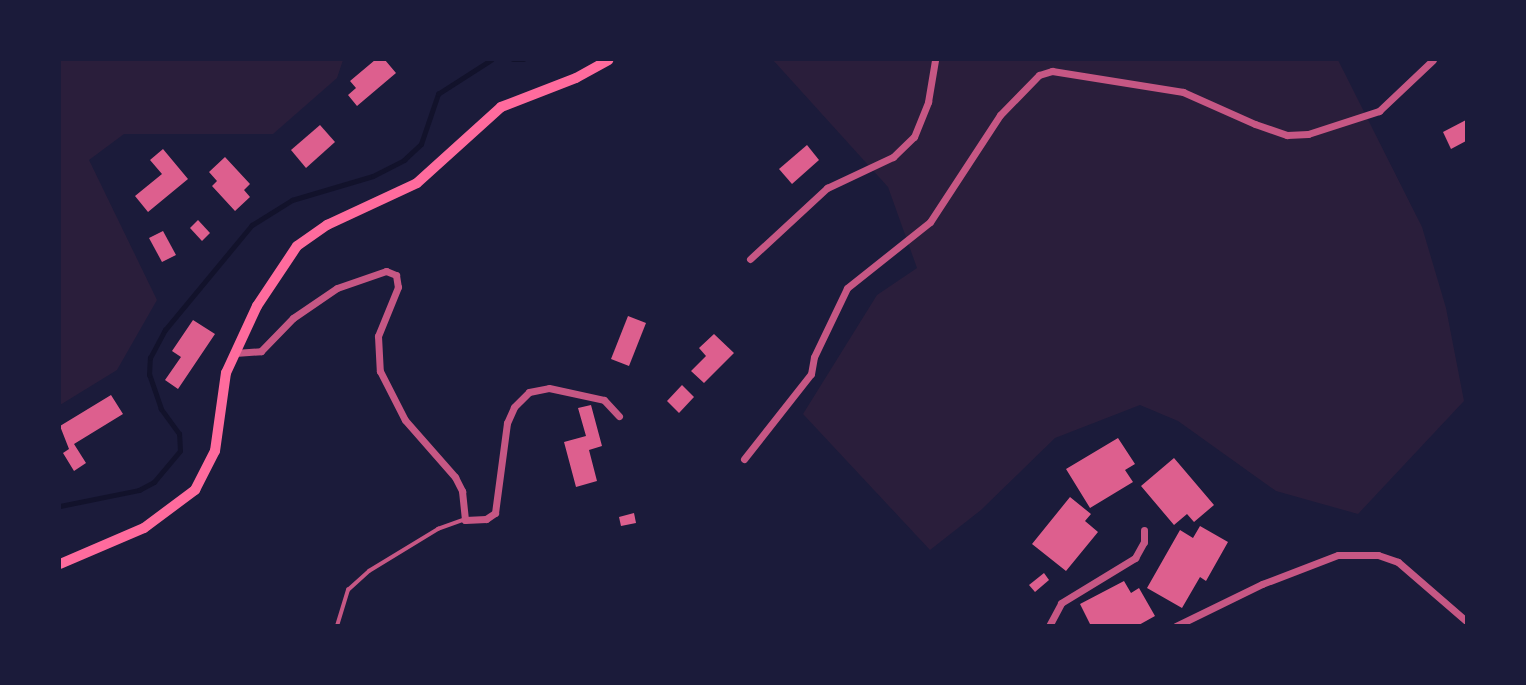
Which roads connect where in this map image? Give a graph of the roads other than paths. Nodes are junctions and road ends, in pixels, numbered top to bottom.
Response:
1 (608, 60) edge
2 (935, 60) edge
3 (1433, 60) edge
4 (750, 259) dead end
5 (235, 353) junction
6 (619, 416) dead end
7 (744, 459) dead end
8 (465, 520) junction
9 (1144, 530) dead end
10 (60, 564) edge
11 (1466, 621) edge
12 (337, 625) edge
13 (1049, 625) edge
14 (1176, 625) edge

1 - 5 main road
2 - 4 street
3 - 7 street
5 - 8 street
5 - 10 main road
6 - 8 street
8 - 12 lane
9 - 13 street
11 - 14 street

